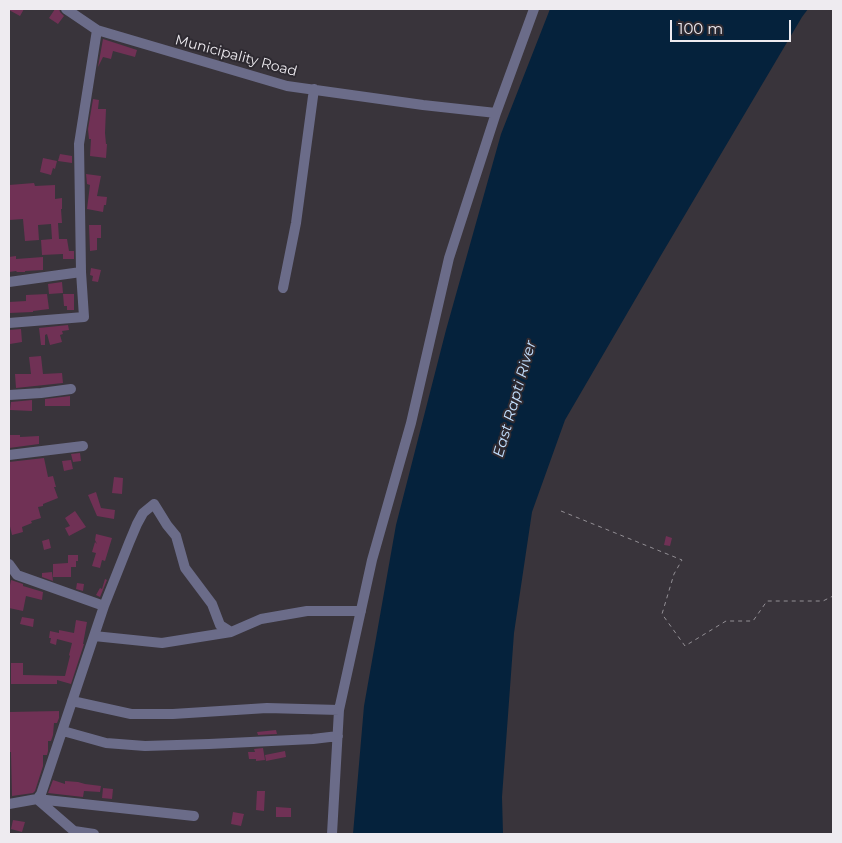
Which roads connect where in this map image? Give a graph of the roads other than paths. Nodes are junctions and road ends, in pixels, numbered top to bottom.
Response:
1 (66, 9) edge
2 (534, 9) edge
3 (97, 30) junction
4 (314, 89) junction
5 (496, 113) junction
6 (81, 272) junction
7 (9, 282) edge
8 (283, 288) dead end
9 (9, 323) edge
10 (71, 389) dead end
11 (9, 395) edge
12 (83, 446) dead end
13 (9, 455) edge
14 (9, 564) edge
15 (104, 606) junction
16 (361, 611) junction
17 (231, 632) junction
18 (94, 636) junction
19 (72, 701) junction
20 (339, 710) junction
21 (63, 731) junction
22 (338, 736) junction
23 (37, 799) junction
24 (9, 804) edge
25 (194, 816) dead end
26 (94, 834) edge
27 (332, 834) edge

1 - 3 street, Municipality Road
2 - 5 street
3 - 4 street, Municipality Road
3 - 6 street
4 - 5 street, Municipality Road
4 - 8 street
5 - 16 street
6 - 7 street
6 - 9 street
10 - 11 street
12 - 13 street
14 - 15 street
15 - 17 street
15 - 18 street
16 - 17 street
16 - 20 street
17 - 18 street
18 - 19 street
19 - 20 street
19 - 21 street
20 - 22 street
21 - 22 street
21 - 23 street
22 - 27 street
23 - 24 street
23 - 25 street
23 - 26 street

